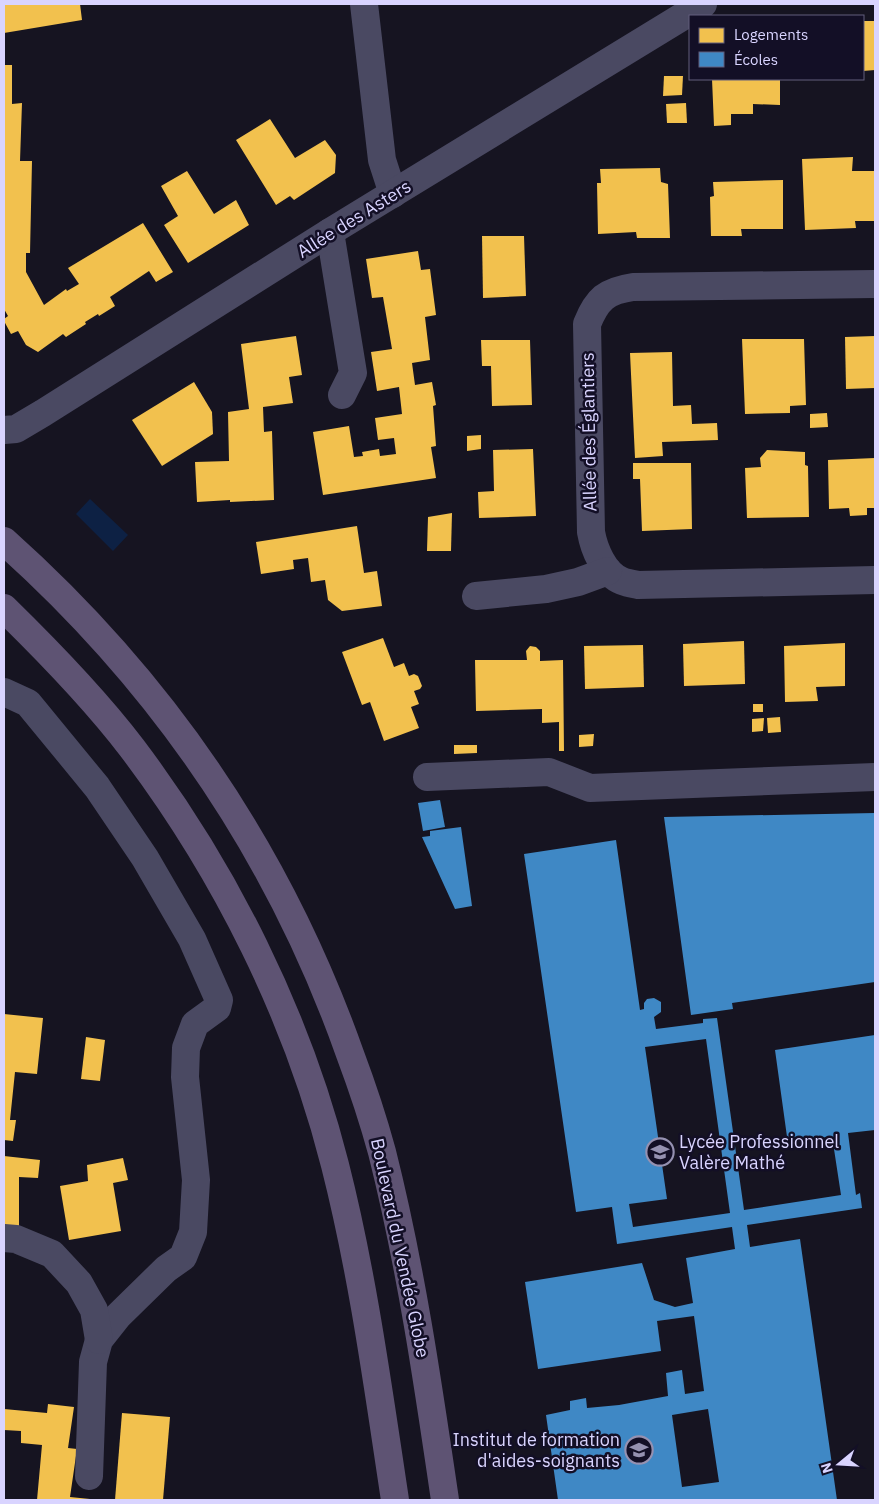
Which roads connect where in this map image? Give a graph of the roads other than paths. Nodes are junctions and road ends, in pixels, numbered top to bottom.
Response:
1 (364, 4) edge
2 (703, 4) edge
3 (393, 194) junction
4 (330, 232) junction
5 (875, 284) edge
6 (342, 394) dead end
7 (4, 430) edge
8 (4, 542) edge
9 (608, 571) junction
10 (875, 580) edge
11 (476, 596) dead end
12 (4, 608) edge
13 (4, 692) edge
14 (875, 776) edge
15 (427, 777) dead end
16 (4, 1238) edge
17 (99, 1340) junction
18 (89, 1476) dead end
19 (395, 1500) edge
20 (445, 1500) edge

1 - 3 street
2 - 3 street, Allée des Asters
3 - 4 street, Allée des Asters
4 - 6 street
4 - 7 street, Allée des Asters
5 - 9 street, Allée des Églantiers
8 - 20 main road, Boulevard du Vendée Globe
9 - 10 street, Allée des Églantiers
9 - 11 street
12 - 19 main road
13 - 17 street
14 - 15 street
16 - 17 street
17 - 18 street

